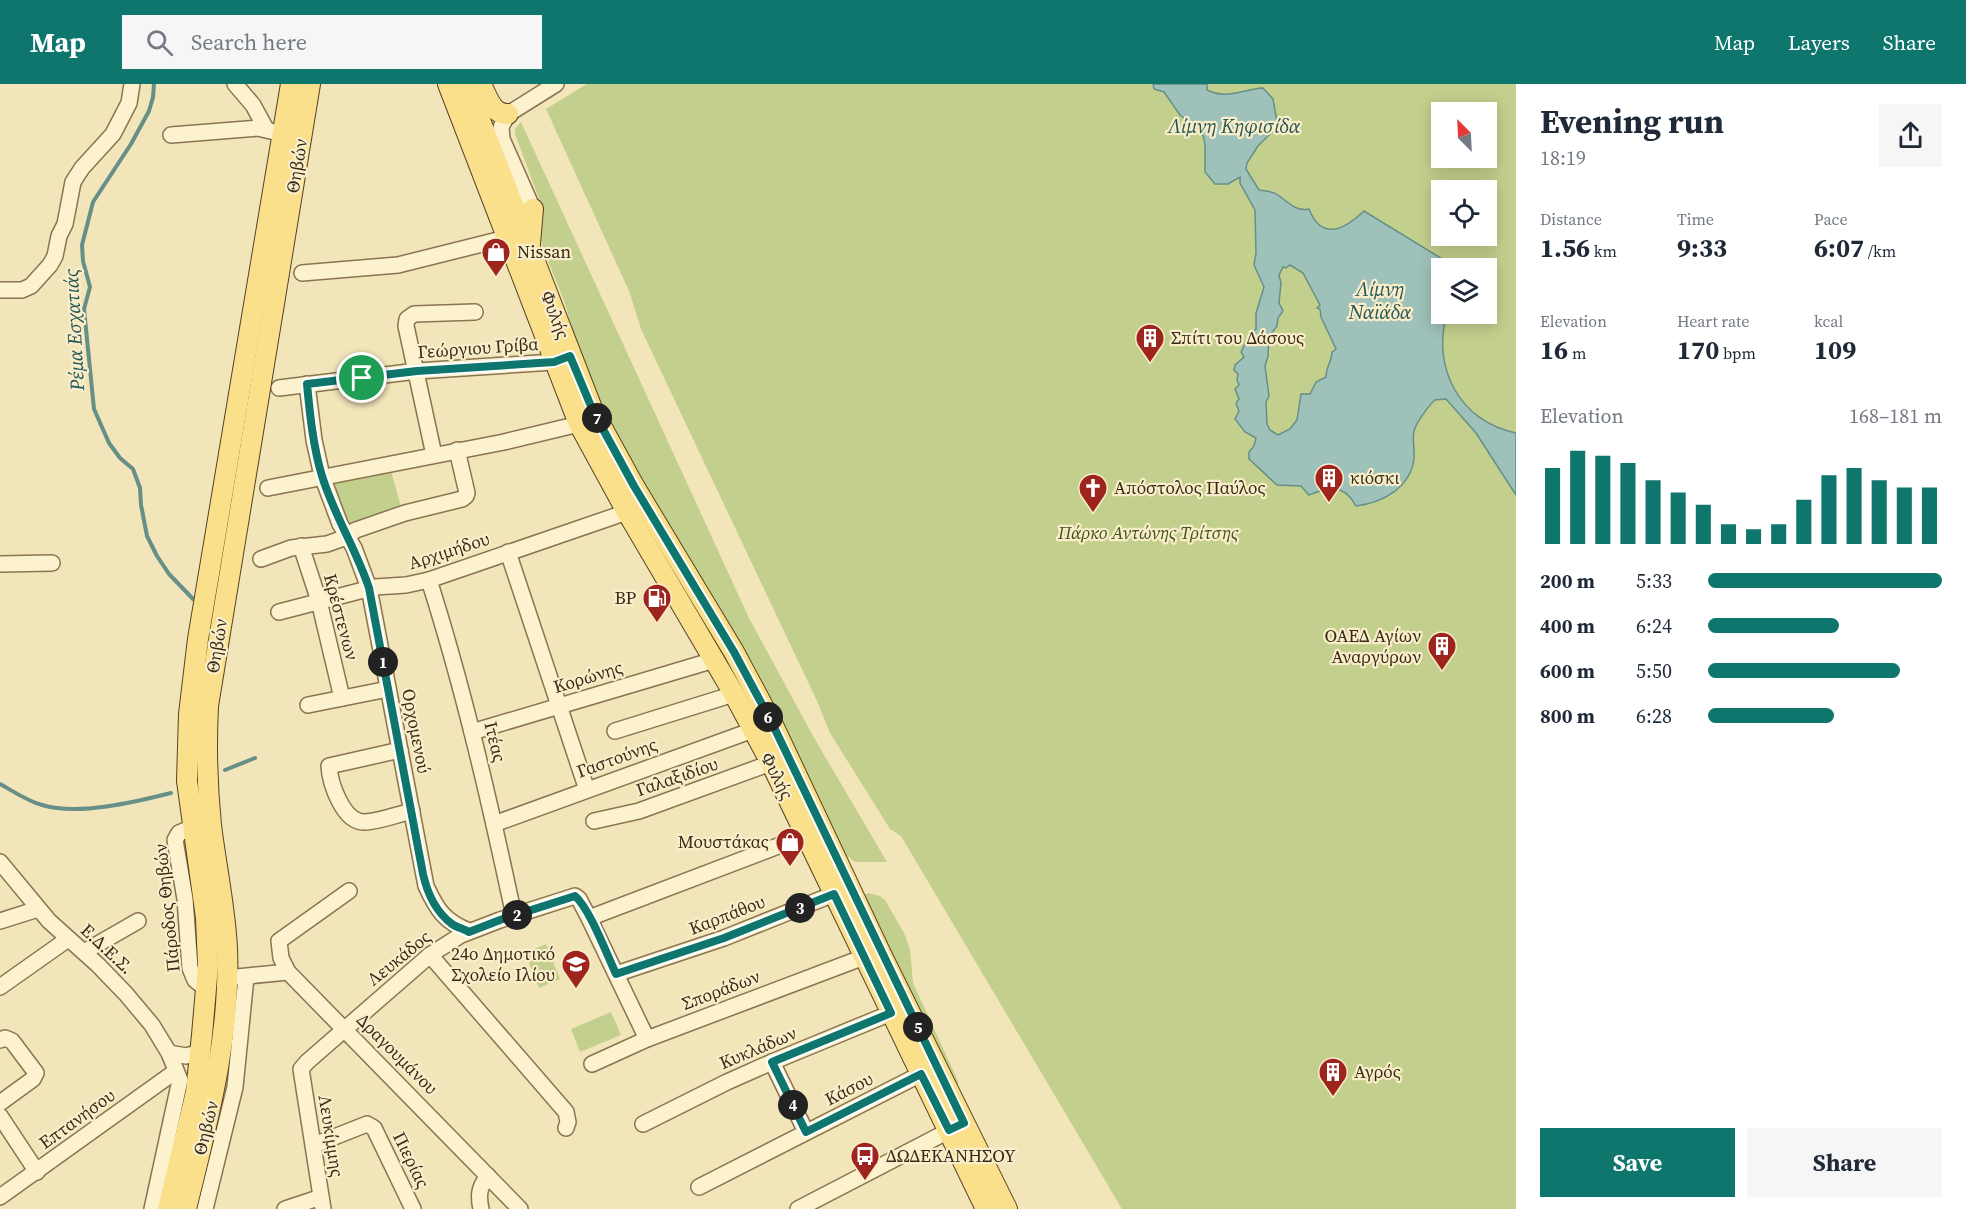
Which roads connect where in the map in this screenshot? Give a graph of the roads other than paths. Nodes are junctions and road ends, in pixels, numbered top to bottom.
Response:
1 (132, 84) edge
2 (235, 84) edge
3 (291, 84) edge
4 (310, 84) edge
5 (448, 84) edge
6 (466, 84) edge
7 (481, 84) edge
8 (556, 84) edge
9 (508, 114) junction
10 (275, 132) junction
11 (171, 135) dead end
12 (513, 221) junction
13 (302, 273) dead end
14 (0, 290) edge
15 (475, 312) dead end
16 (562, 359) junction
17 (417, 371) junction
18 (307, 384) junction
19 (279, 388) dead end
20 (579, 424) junction
21 (457, 450) junction
22 (434, 455) junction
23 (322, 476) junction
24 (268, 488) dead end
25 (627, 512) junction
26 (347, 536) junction
27 (301, 546) junction
28 (508, 552) junction
29 (261, 559) dead end
30 (52, 563) dead end
31 (0, 564) edge
32 (429, 580) junction
33 (369, 588) junction
34 (319, 601) junction
35 (279, 612) dead end
36 (714, 660) junction
37 (388, 689) junction
38 (734, 694) junction
39 (342, 698) junction
40 (308, 705) dead end
41 (559, 706) junction
42 (753, 730) junction
43 (615, 731) dead end
44 (472, 732) junction
45 (400, 750) junction
46 (771, 763) junction
47 (586, 790) junction
48 (412, 811) junction
49 (594, 821) dead end
50 (494, 824) junction
51 (807, 835) junction
52 (0, 862) edge
53 (349, 891) dead end
54 (842, 891) junction
55 (38, 909) junction
56 (514, 916) junction
57 (589, 918) junction
58 (0, 921) edge
59 (138, 921) dead end
60 (465, 933) junction
61 (68, 939) junction
62 (84, 952) junction
63 (435, 952) junction
64 (864, 957) junction
65 (288, 972) junction
66 (616, 974) junction
67 (237, 977) junction
68 (0, 987) edge
69 (891, 1013) junction
70 (344, 1029) junction
71 (647, 1039) junction
72 (6, 1041) edge
73 (201, 1052) junction
74 (169, 1053) junction
75 (772, 1062) junction
76 (592, 1064) dead end
77 (301, 1069) joint
78 (921, 1074) junction
79 (178, 1076) junction
80 (0, 1103) edge
81 (0, 1116) edge
82 (643, 1124) dead end
83 (956, 1126) junction
84 (566, 1128) dead end
85 (806, 1132) junction
86 (314, 1145) junction
87 (37, 1172) junction
88 (488, 1176) junction
89 (699, 1187) dead end
90 (0, 1197) edge
91 (322, 1203) edge
92 (152, 1209) edge
93 (168, 1209) edge
94 (186, 1209) edge
95 (205, 1209) edge
96 (285, 1209) edge
97 (413, 1209) edge
98 (481, 1209) edge
99 (520, 1209) edge
100 (798, 1209) edge
101 (986, 1209) edge
102 (1007, 1209) edge

1 - 14 street
2 - 10 street
3 - 10 main road, Θηβών
4 - 67 main road, Θηβών
5 - 12 main road, Φυλής
6 - 12 main road, Φυλής
7 - 9 main road
8 - 9 street
9 - 12 street
10 - 11 street
10 - 73 main road, Θηβών
12 - 13 street
12 - 16 main road, Φυλής
12 - 16 main road, Φυλής
15 - 17 street
16 - 17 street, Γεώργιου Γρίβα
16 - 20 main road, Φυλής
16 - 54 main road, Φυλής
17 - 18 street, Γεώργιου Γρίβα
17 - 22 street
18 - 19 street, Γεώργιου Γρίβα
18 - 23 street, Ορχομενού
20 - 21 street
20 - 25 main road, Φυλής
21 - 22 street
21 - 26 street
22 - 23 street
23 - 24 street
23 - 26 street, Ορχομενού
25 - 28 street, Αρχιμήδου
25 - 36 main road, Φυλής
26 - 27 street
26 - 33 street, Ορχομενού
27 - 29 street
27 - 34 street, Κρέστενων
28 - 32 street, Αρχιμήδου
28 - 41 street
30 - 31 street
32 - 33 street, Αρχιμήδου
32 - 44 street, Ιτέας
33 - 34 street, Αρχιμήδου
33 - 37 street, Ορχομενού
34 - 35 street, Αρχιμήδου
34 - 39 street, Κρέστενων
36 - 38 main road, Φυλής
36 - 41 street, Κορώνης
37 - 39 street
37 - 45 street, Ορχομενού
38 - 42 main road, Φυλής
38 - 43 street
39 - 40 street
41 - 44 street, Κορώνης
41 - 47 street
42 - 46 main road, Φυλής
42 - 47 street, Γαστούνης
44 - 50 street, Ιτέας
45 - 48 street, Ορχομενού
45 - 48 street
46 - 49 street, Γαλαξιδίου
46 - 51 main road, Φυλής
47 - 50 street, Γαστούνης
48 - 60 street, Ορχομενού
50 - 56 street, Ιτέας
51 - 54 main road, Φυλής
51 - 57 street
52 - 55 street, Ε.Δ.Ε.Σ.
53 - 65 street
54 - 64 main road, Φυλής
54 - 66 street, Καρπάθου
54 - 83 main road, Φυλής
55 - 58 street
55 - 61 street, Ε.Δ.Ε.Σ.
56 - 57 street, Λευκάδος
56 - 60 street, Λευκάδος
57 - 66 street
59 - 62 street
60 - 63 street, Λευκάδος
61 - 62 street, Ε.Δ.Ε.Σ.
61 - 68 street
62 - 74 street, Ε.Δ.Ε.Σ.
63 - 70 street, Λευκάδος
63 - 84 street
64 - 69 main road, Φυλής
64 - 71 street, Σποράδων
65 - 67 street
65 - 70 street, Δραγουμάνου
66 - 71 street
67 - 94 main road, Θηβών
67 - 95 street
69 - 75 street, Κυκλάδων
69 - 78 main road, Φυλής
70 - 77 street, Λευκάδος
70 - 88 street, Δραγουμάνου
71 - 76 street, Σποράδων
72 - 80 street
73 - 74 street
73 - 79 street
73 - 93 main road, Θηβών
74 - 79 street, Ε.Δ.Ε.Σ.
75 - 82 street, Κυκλάδων
75 - 85 street
77 - 86 street, Λευκίμμης
78 - 83 main road, Φυλής
78 - 85 street, Κάσου
79 - 87 street, Επτανήσου
79 - 92 street
81 - 87 street
83 - 100 street
83 - 101 main road, Φυλής
83 - 102 main road, Φυλής
85 - 89 street, Κάσου
86 - 91 street, Λευκίμμης
86 - 97 street, Πιερίας
87 - 90 street, Επτανήσου
88 - 98 street
88 - 99 street, Δραγουμάνου
91 - 96 street

